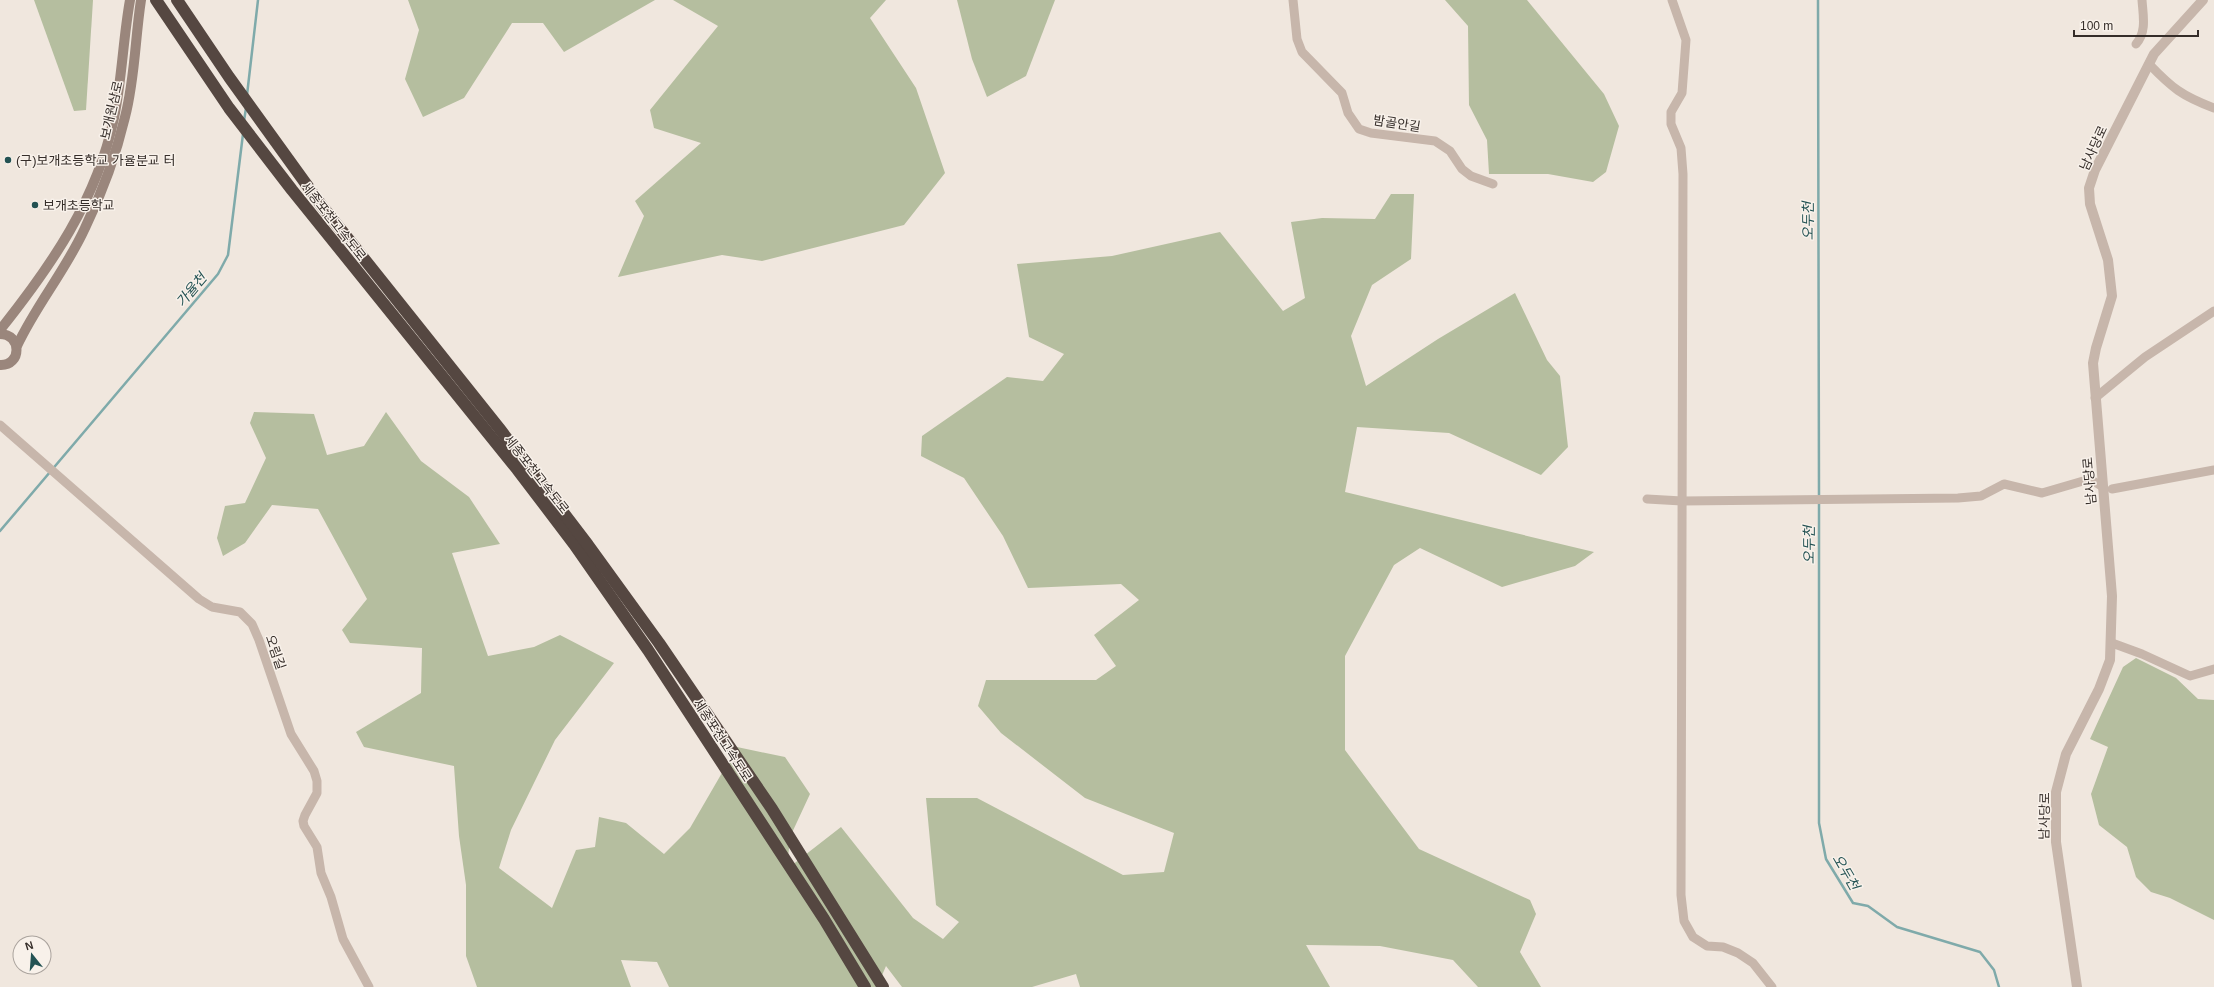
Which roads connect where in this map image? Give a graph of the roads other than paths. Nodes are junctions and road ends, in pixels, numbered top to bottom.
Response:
1 (130, 0) edge
2 (141, 0) edge
3 (156, 0) edge
4 (177, 0) edge
5 (1293, 0) edge
6 (1672, 0) edge
7 (2142, 0) edge
8 (2203, 0) edge
9 (2136, 44) dead end
10 (2150, 64) junction
11 (2214, 108) edge
12 (1493, 184) dead end
13 (2214, 311) edge
14 (0, 330) edge
15 (0, 334) edge
16 (17, 346) junction
17 (1, 367) edge
18 (2095, 398) junction
19 (0, 425) edge
20 (2214, 470) edge
21 (2108, 488) junction
22 (1647, 500) dead end
23 (1682, 501) junction
24 (2112, 643) junction
25 (2214, 669) edge
26 (369, 987) edge
27 (865, 987) edge
28 (883, 987) edge
29 (1772, 987) edge
30 (2077, 987) edge

1 - 14 main road, 보개원삼로
2 - 16 main road, 보개원삼로
3 - 27 highway, 세종포천고속도로
4 - 28 highway, 세종포천고속도로
5 - 12 street, 밤골안길
6 - 23 street
7 - 9 street
8 - 10 street, 남사당로
10 - 11 street
10 - 18 street, 남사당로
13 - 18 street
15 - 16 main road
16 - 17 main road, 보개원삼로
18 - 21 street, 남사당로
19 - 26 street, 오림길
20 - 21 street
21 - 23 street
21 - 24 street, 남사당로
22 - 23 street
23 - 29 street
24 - 25 street
24 - 30 street, 남사당로

